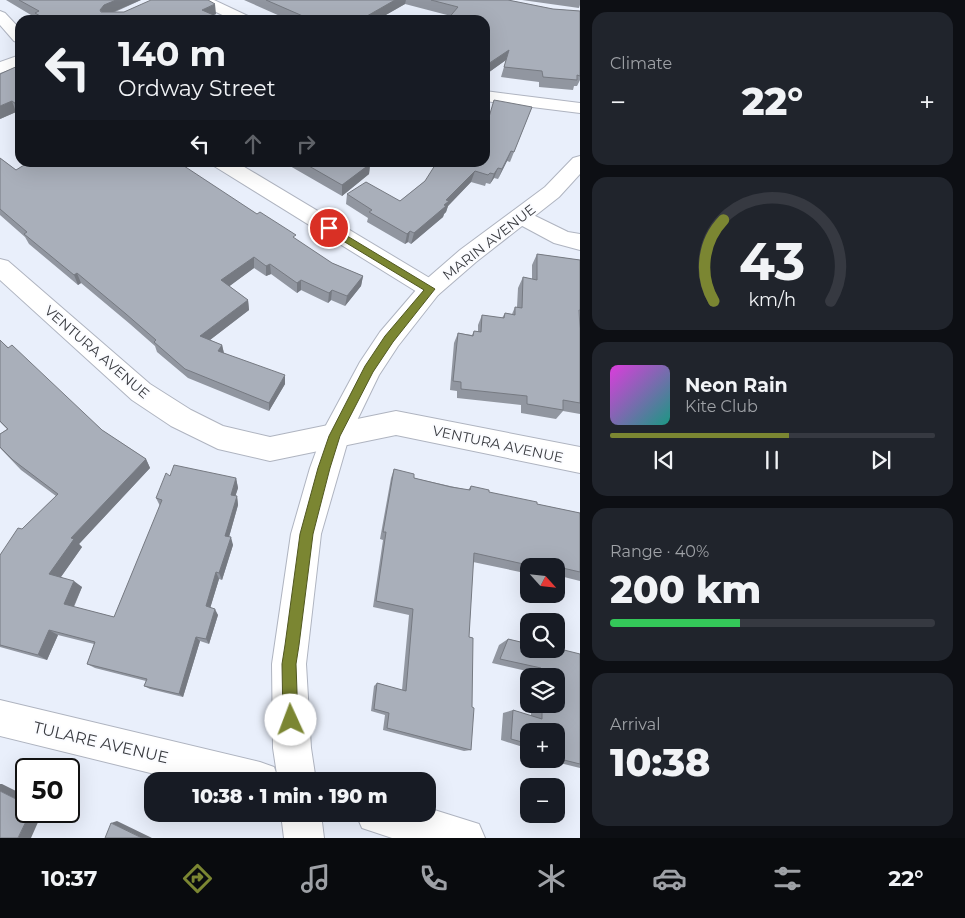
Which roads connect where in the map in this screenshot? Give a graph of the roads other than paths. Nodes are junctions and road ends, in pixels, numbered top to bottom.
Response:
1 (202, 0) edge
2 (234, 15) edge
3 (0, 16) edge
4 (15, 32) edge
5 (15, 62) edge
6 (0, 68) edge
7 (490, 97) edge
8 (580, 108) edge
9 (580, 162) edge
10 (229, 167) edge
11 (521, 216) junction
12 (580, 242) edge
13 (0, 267) edge
14 (430, 289) junction
15 (335, 436) junction
16 (580, 460) edge
17 (0, 718) edge
18 (223, 772) edge
19 (296, 772) edge
20 (302, 822) edge
21 (406, 822) edge
22 (304, 838) edge
23 (466, 838) edge

1 - 2 street
3 - 4 street
5 - 6 street
7 - 8 street
9 - 11 street, MARIN AVENUE
10 - 14 street
11 - 12 street
11 - 14 street, MARIN AVENUE
13 - 15 street, VENTURA AVENUE
14 - 15 street, MARIN AVENUE
15 - 16 street, VENTURA AVENUE
15 - 19 street, MARIN AVENUE
17 - 18 street, TULARE AVENUE
20 - 22 street
21 - 23 street

